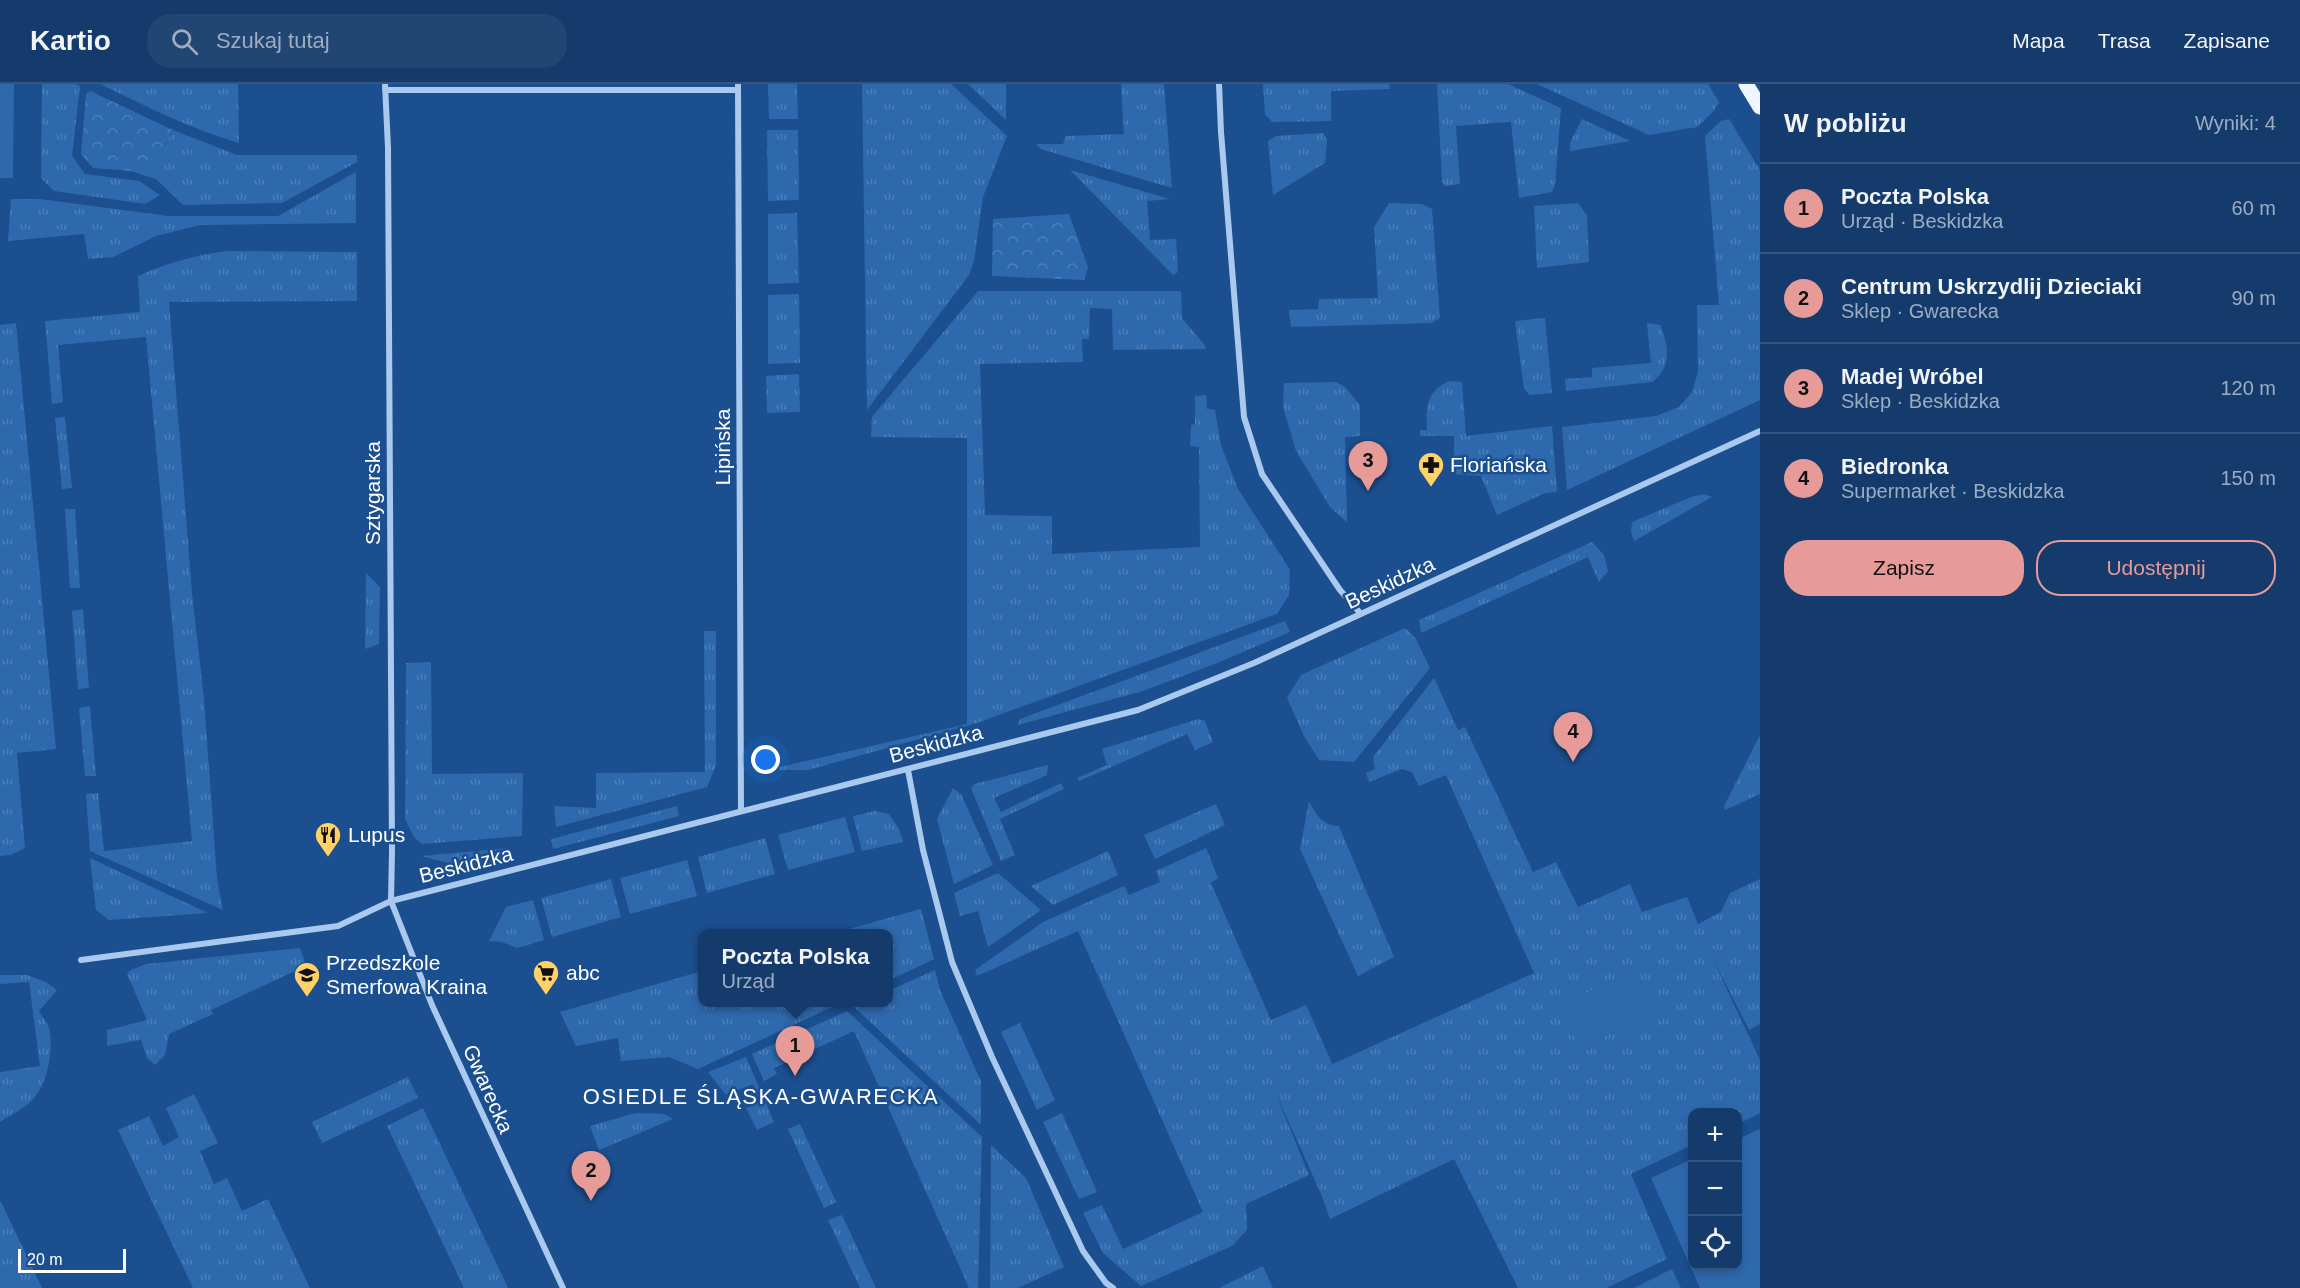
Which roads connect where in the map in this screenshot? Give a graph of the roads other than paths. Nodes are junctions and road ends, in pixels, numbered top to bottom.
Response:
1 (1219, 84) edge
2 (1746, 84) edge
3 (385, 87) edge
4 (738, 87) edge
5 (1760, 107) edge
6 (1760, 431) edge
7 (1361, 614) junction
8 (908, 770) junction
9 (741, 810) junction
10 (391, 901) junction
11 (81, 960) dead end
12 (563, 1288) edge
13 (1113, 1288) edge

1 - 7 street
2 - 5 main road
3 - 4 street
3 - 10 street, Sztygarska
4 - 9 street, Lipińska
6 - 7 street, Beskidzka
7 - 8 street, Beskidzka
8 - 9 street, Beskidzka
8 - 13 street
9 - 10 street, Beskidzka
10 - 11 street, Beskidzka
10 - 12 street, Gwarecka

